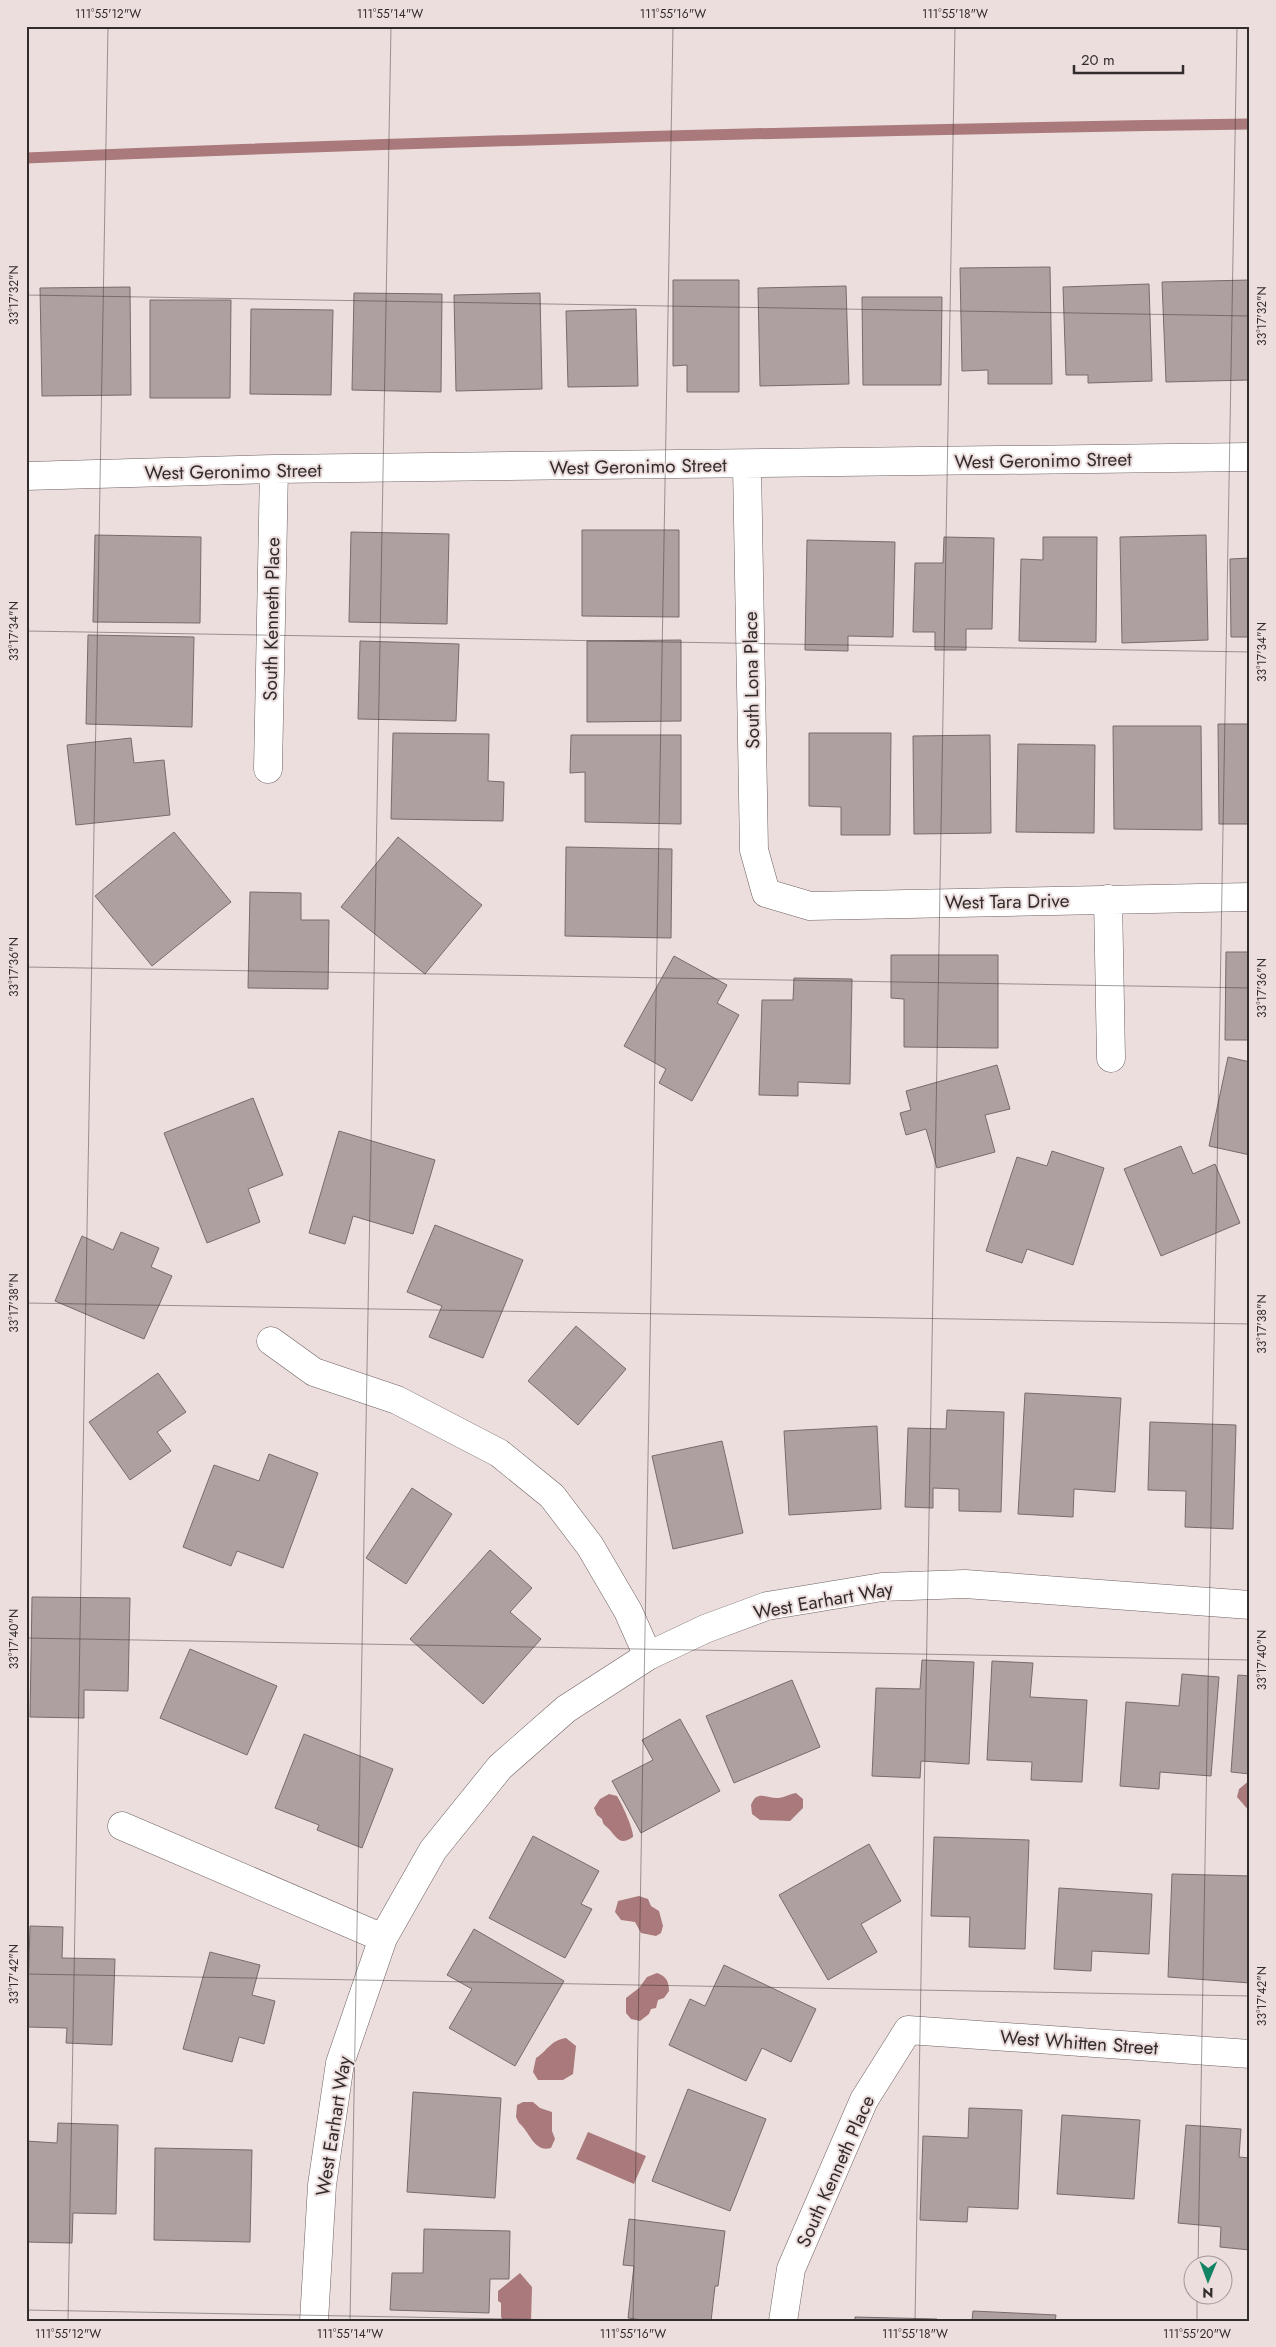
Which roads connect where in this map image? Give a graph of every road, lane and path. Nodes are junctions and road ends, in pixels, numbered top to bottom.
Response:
1 (1250, 457) edge
2 (747, 465) junction
3 (274, 469) junction
4 (26, 476) edge
5 (268, 768) dead end
6 (766, 893) joint
7 (1250, 897) edge
8 (1108, 899) junction
9 (1111, 1058) dead end
10 (271, 1341) dead end
11 (1250, 1605) edge
12 (648, 1656) junction
13 (122, 1826) dead end
14 (383, 1938) junction
15 (908, 2030) joint
16 (1250, 2054) edge
17 (314, 2321) edge
18 (783, 2321) edge

1 - 2 street, West Geronimo Street
2 - 3 street, West Geronimo Street
2 - 6 street, South Lona Place
3 - 4 street, West Geronimo Street
3 - 5 street, South Kenneth Place
6 - 8 street, West Tara Drive
7 - 8 street, West Tara Drive
8 - 9 street
10 - 12 street
11 - 12 street, West Earhart Way
12 - 14 street, West Earhart Way
13 - 14 street
14 - 17 street, West Earhart Way
15 - 16 street, West Whitten Street
15 - 18 street, South Kenneth Place

